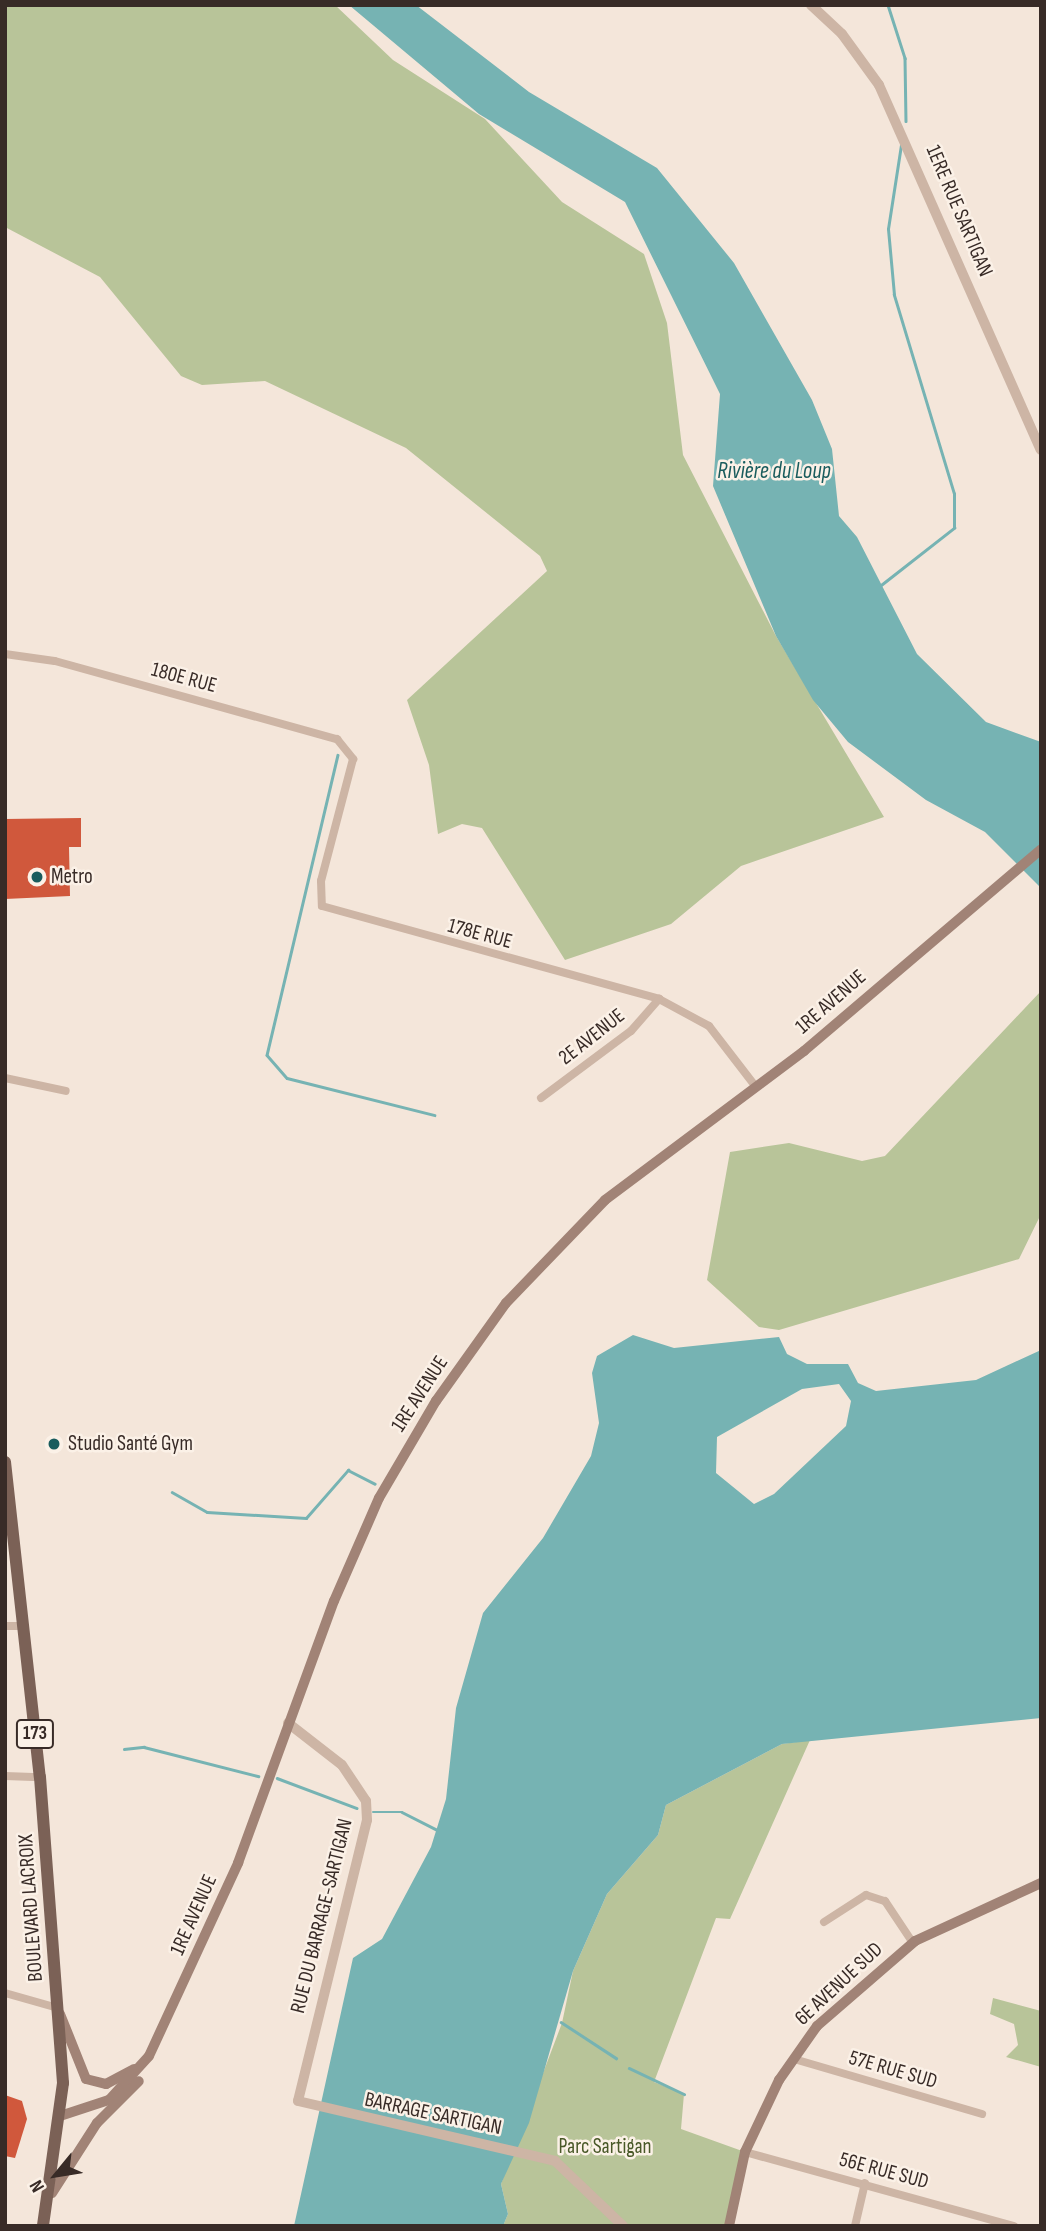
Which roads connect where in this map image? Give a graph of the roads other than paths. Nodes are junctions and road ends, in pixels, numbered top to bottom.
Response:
1 (811, 5) edge
2 (1037, 435) edge
3 (1041, 450) edge
4 (5, 654) edge
5 (350, 749) joint
6 (1041, 849) edge
7 (659, 999) junction
8 (5, 1078) edge
9 (756, 1087) junction
10 (66, 1091) dead end
11 (541, 1098) dead end
12 (5, 1462) edge
13 (5, 1626) edge
14 (23, 1626) junction
15 (288, 1723) junction
16 (5, 1776) edge
17 (40, 1777) junction
18 (1041, 1883) edge
19 (824, 1922) dead end
20 (913, 1943) junction
21 (5, 1993) edge
22 (58, 2008) junction
23 (149, 2056) junction
24 (794, 2059) junction
25 (302, 2105) joint
26 (982, 2114) dead end
27 (60, 2116) junction
28 (745, 2152) junction
29 (865, 2183) junction
30 (52, 2193) junction
31 (43, 2226) edge
32 (623, 2226) edge
33 (729, 2226) edge
34 (855, 2226) edge
35 (1014, 2226) edge

1 - 2 street, 1ERE RUE SARTIGAN
2 - 3 street, 1ERE RUE SARTIGAN
4 - 5 street, 180E RUE
5 - 7 street, 178E RUE
6 - 9 main road, 1RE AVENUE
7 - 9 street, 178E RUE
7 - 11 street, 2E AVENUE
8 - 10 street
9 - 15 main road, 1RE AVENUE
12 - 14 main road, BOULEVARD LACROIX / 173
13 - 14 street
14 - 17 main road, BOULEVARD LACROIX / 173
15 - 23 main road, 1RE AVENUE
15 - 25 street, RUE DU BARRAGE-SARTIGAN
16 - 17 street
17 - 22 main road, BOULEVARD LACROIX / 173
18 - 20 main road, 6E AVENUE SUD
19 - 20 street
20 - 24 main road, 6E AVENUE SUD
21 - 22 street
22 - 23 main road
22 - 27 main road, BOULEVARD LACROIX / 173
23 - 27 main road, 1RE AVENUE
23 - 30 main road
24 - 26 street, 57E RUE SUD
24 - 28 main road, 6E AVENUE SUD
25 - 32 street, BARRAGE SARTIGAN
27 - 30 main road, BOULEVARD LACROIX / 173
28 - 29 street, 56E RUE SUD
28 - 33 main road, 6E AVENUE SUD
29 - 34 street
29 - 35 street, 56E RUE SUD
30 - 31 main road, BOULEVARD LACROIX / 173

